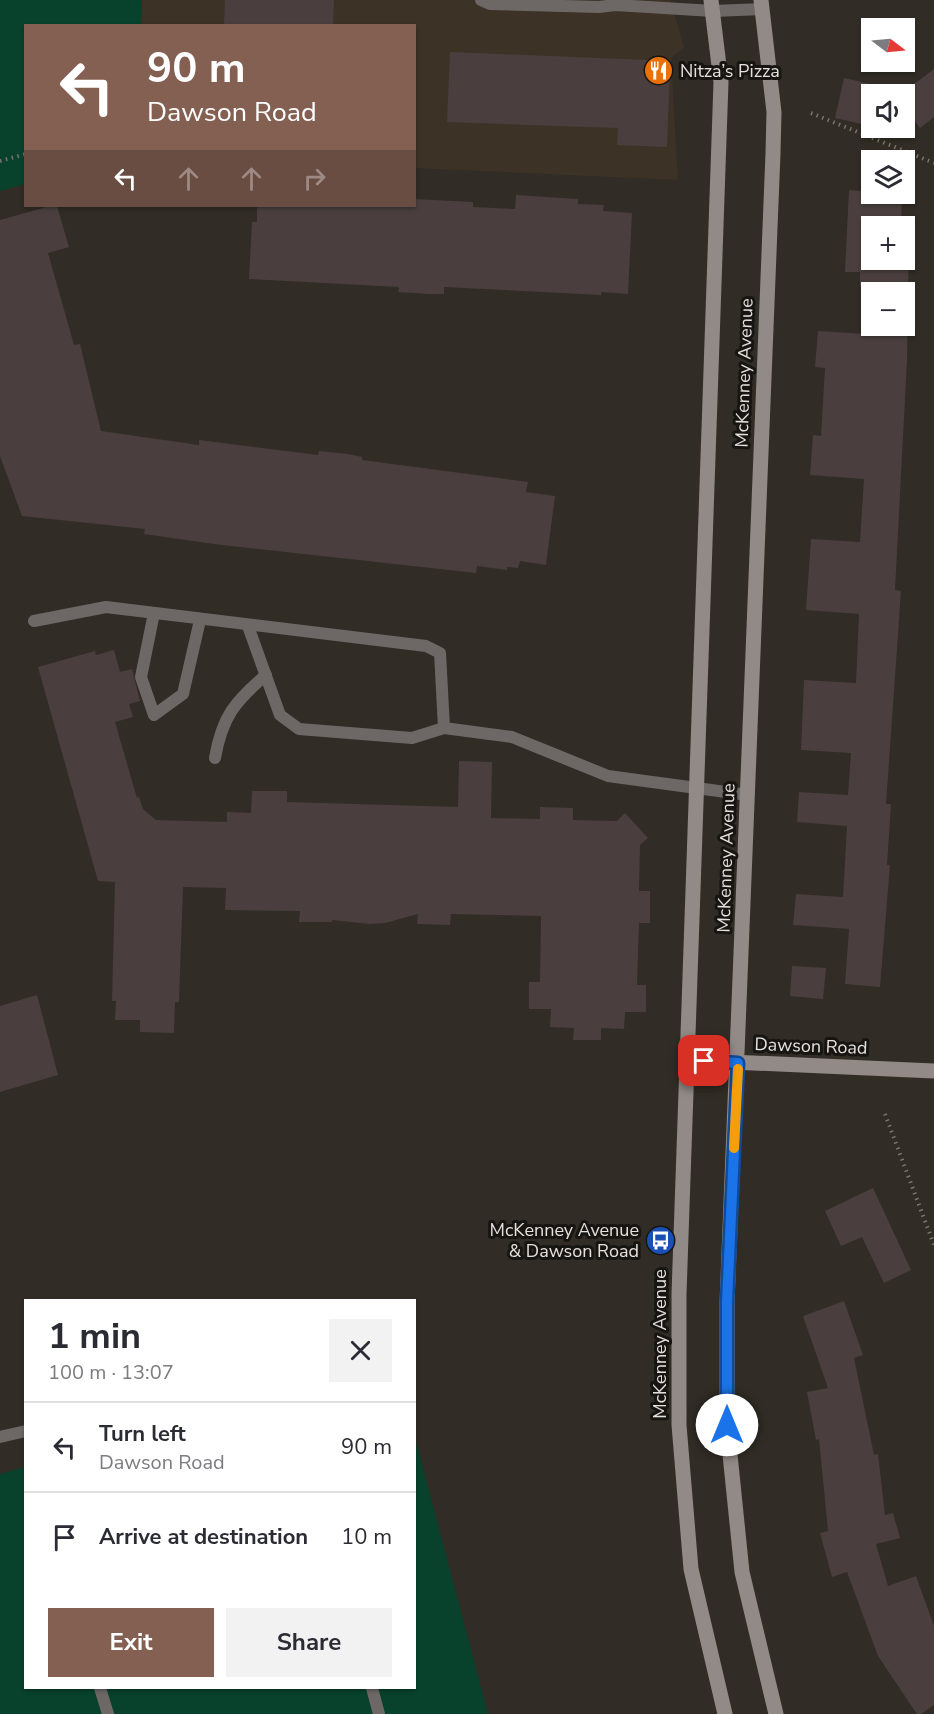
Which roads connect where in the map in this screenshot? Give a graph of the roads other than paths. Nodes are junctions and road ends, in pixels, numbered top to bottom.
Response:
1 (481, 0) edge
2 (762, 5) edge
3 (712, 6) edge
4 (154, 613) junction
5 (200, 620) junction
6 (34, 621) dead end
7 (248, 626) junction
8 (266, 675) junction
9 (444, 728) junction
10 (215, 758) dead end
11 (695, 789) junction
12 (748, 795) junction
13 (687, 1060) junction
14 (738, 1063) junction
15 (934, 1071) edge
16 (24, 1434) edge
17 (0, 1437) edge
18 (100, 1689) edge
19 (372, 1689) edge
20 (108, 1714) edge
21 (379, 1714) edge
22 (725, 1714) edge
23 (776, 1714) edge

1 - 3 lane
2 - 3 lane
2 - 12 main road, McKenney Avenue
3 - 11 main road, McKenney Avenue
4 - 5 lane
4 - 5 lane
4 - 6 lane
5 - 7 lane
7 - 8 lane
7 - 9 lane
8 - 9 lane
8 - 10 lane
9 - 11 lane
11 - 12 lane
11 - 13 main road, McKenney Avenue
12 - 14 main road, McKenney Avenue
13 - 14 main road, Dawson Road
13 - 22 main road, McKenney Avenue
14 - 15 main road, Dawson Road
14 - 23 main road, McKenney Avenue
16 - 17 lane
18 - 20 lane
19 - 21 lane

